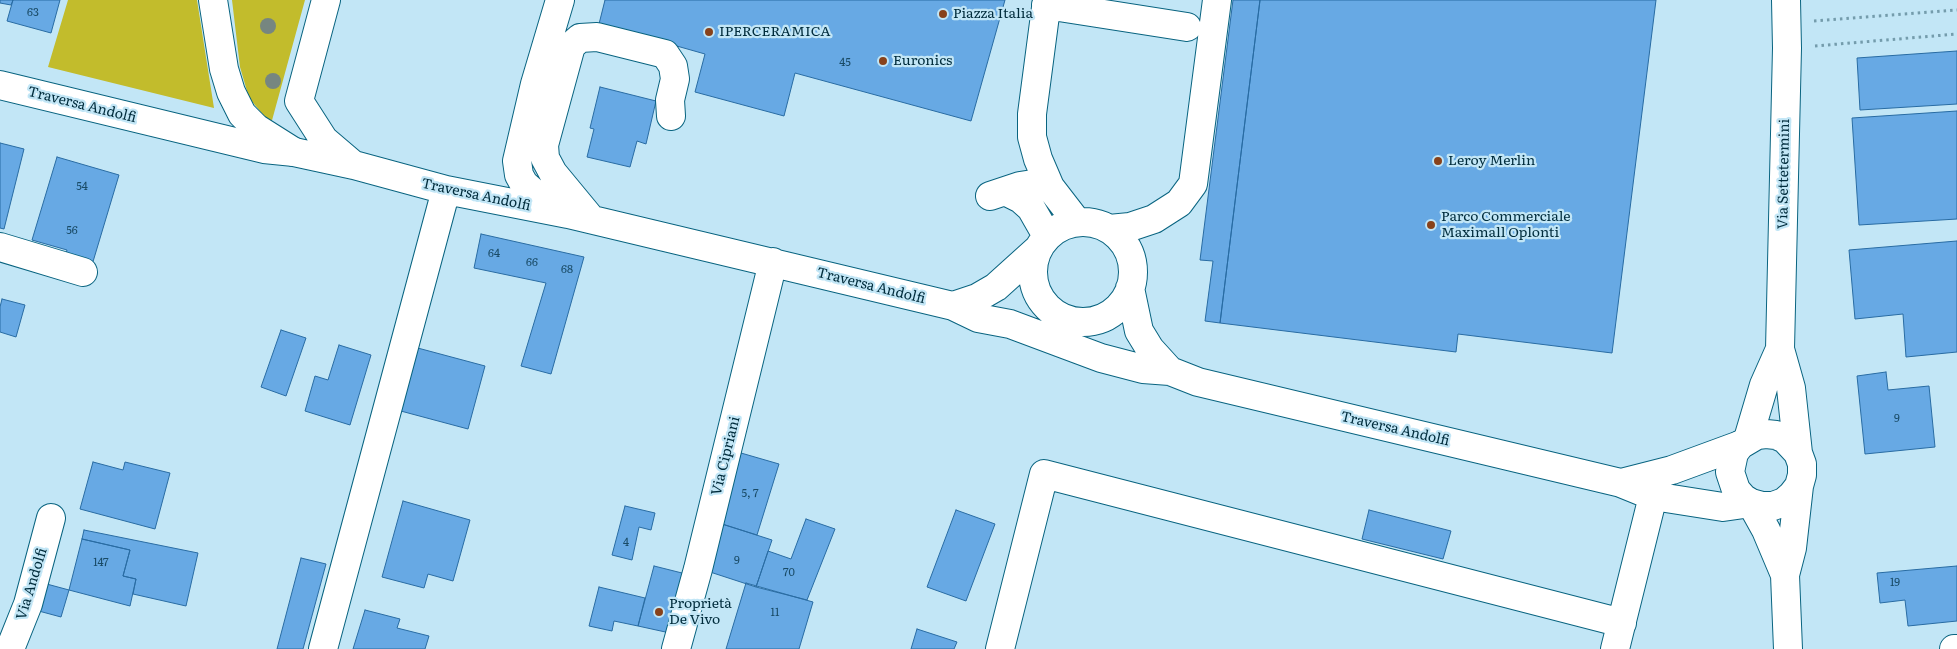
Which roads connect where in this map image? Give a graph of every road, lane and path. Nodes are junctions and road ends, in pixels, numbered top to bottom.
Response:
1 (213, 0) edge
2 (326, 0) edge
3 (560, 0) edge
4 (1217, 0) edge
5 (1046, 2) edge
6 (1957, 10) edge
7 (1786, 23) edge
8 (1187, 28) dead end
9 (1957, 34) edge
10 (0, 85) edge
11 (672, 116) dead end
12 (294, 152) junction
13 (354, 166) junction
14 (1050, 188) junction
15 (446, 190) junction
16 (579, 216) junction
17 (1077, 222) junction
18 (1109, 229) junction
19 (1042, 243) junction
20 (0, 247) edge
21 (773, 262) junction
22 (83, 272) dead end
23 (1130, 288) junction
24 (953, 306) junction
25 (1061, 317) junction
26 (1010, 324) junction
27 (1780, 348) junction
28 (1101, 358) junction
29 (1170, 371) junction
30 (1744, 442) junction
31 (1798, 453) junction
32 (1621, 483) junction
33 (1799, 486) junction
34 (1653, 496) junction
35 (1752, 504) junction
36 (51, 518) dead end
37 (1785, 575) junction
38 (1622, 623) junction
39 (10, 649) edge
40 (322, 649) edge
41 (676, 649) edge
42 (1000, 649) edge
43 (1615, 649) edge
44 (1788, 649) edge

1 - 12 main road
2 - 13 main road
3 - 16 main road
4 - 18 main road
5 - 8 main road
5 - 14 main road
6 - 7 path
7 - 9 path
7 - 27 main road, Via Settetermini
10 - 12 main road, Traversa Andolfi
11 - 16 main road
12 - 13 main road, Traversa Andolfi
13 - 15 main road, Traversa Andolfi
14 - 17 main road
14 - 19 main road
15 - 16 main road, Traversa Andolfi
15 - 40 main road
16 - 21 main road, Traversa Andolfi
17 - 18 main road
17 - 19 main road
18 - 23 main road
19 - 24 main road
19 - 25 main road
20 - 22 main road
21 - 24 main road, Traversa Andolfi
21 - 41 main road, Via Cipriani
23 - 25 main road
23 - 29 main road, Traversa Andolfi
24 - 26 main road, Traversa Andolfi
25 - 26 main road, Traversa Andolfi
25 - 28 main road
26 - 28 main road, Traversa Andolfi
27 - 30 main road, Via Settetermini
27 - 31 main road, Via Settetermini
28 - 29 main road, Traversa Andolfi
29 - 32 main road, Traversa Andolfi
30 - 31 main road
30 - 32 main road, Traversa Andolfi
30 - 35 main road
31 - 33 main road
32 - 34 main road, Traversa Andolfi
33 - 35 main road
33 - 37 main road
34 - 35 main road, Traversa Andolfi
34 - 38 main road
35 - 37 main road
36 - 39 main road, Via Andolfi
37 - 44 main road
38 - 42 main road
38 - 43 main road

